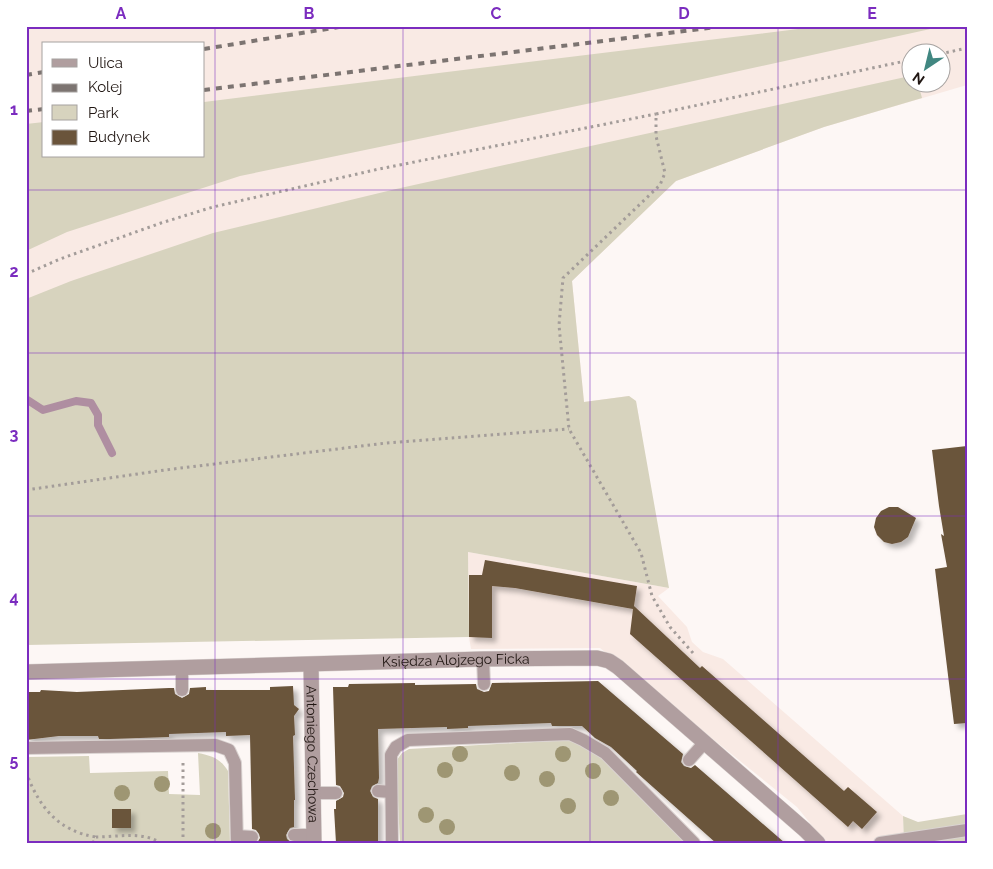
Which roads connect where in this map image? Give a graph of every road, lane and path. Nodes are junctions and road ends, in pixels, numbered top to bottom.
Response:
1 (967, 48) edge
2 (950, 52) edge
3 (900, 62) edge
4 (656, 114) junction
5 (26, 274) edge
6 (569, 429) junction
7 (26, 490) edge
8 (693, 653) dead end
9 (483, 660) junction
10 (311, 665) junction
11 (182, 668) junction
12 (26, 672) edge
13 (484, 684) dead end
14 (182, 690) dead end
15 (182, 739) junction
16 (705, 742) junction
17 (26, 748) edge
18 (690, 760) dead end
19 (26, 772) edge
20 (313, 793) junction
21 (336, 793) dead end
22 (967, 830) edge
23 (294, 836) dead end
24 (96, 837) junction
25 (252, 837) dead end
26 (314, 839) edge
27 (237, 840) edge
28 (93, 843) edge
29 (162, 843) edge
30 (184, 843) edge
31 (392, 843) edge
32 (694, 843) edge
33 (818, 843) edge
34 (880, 843) edge

1 - 2 path
3 - 4 path
4 - 5 path
4 - 6 path
6 - 7 path
6 - 8 path
9 - 10 street, Księdza Alojzego Ficka
9 - 13 lane
9 - 16 street, Księdza Alojzego Ficka
10 - 11 street, Księdza Alojzego Ficka
10 - 20 street, Antoniego Czechowa
11 - 12 street, Księdza Alojzego Ficka
11 - 14 lane
15 - 17 lane
15 - 27 lane
15 - 30 path
16 - 18 lane
16 - 33 street, Księdza Alojzego Ficka
19 - 24 path
20 - 21 lane
20 - 26 street, Antoniego Czechowa
22 - 34 lane
23 - 26 lane
24 - 28 path
24 - 29 path
25 - 27 lane
31 - 32 lane

